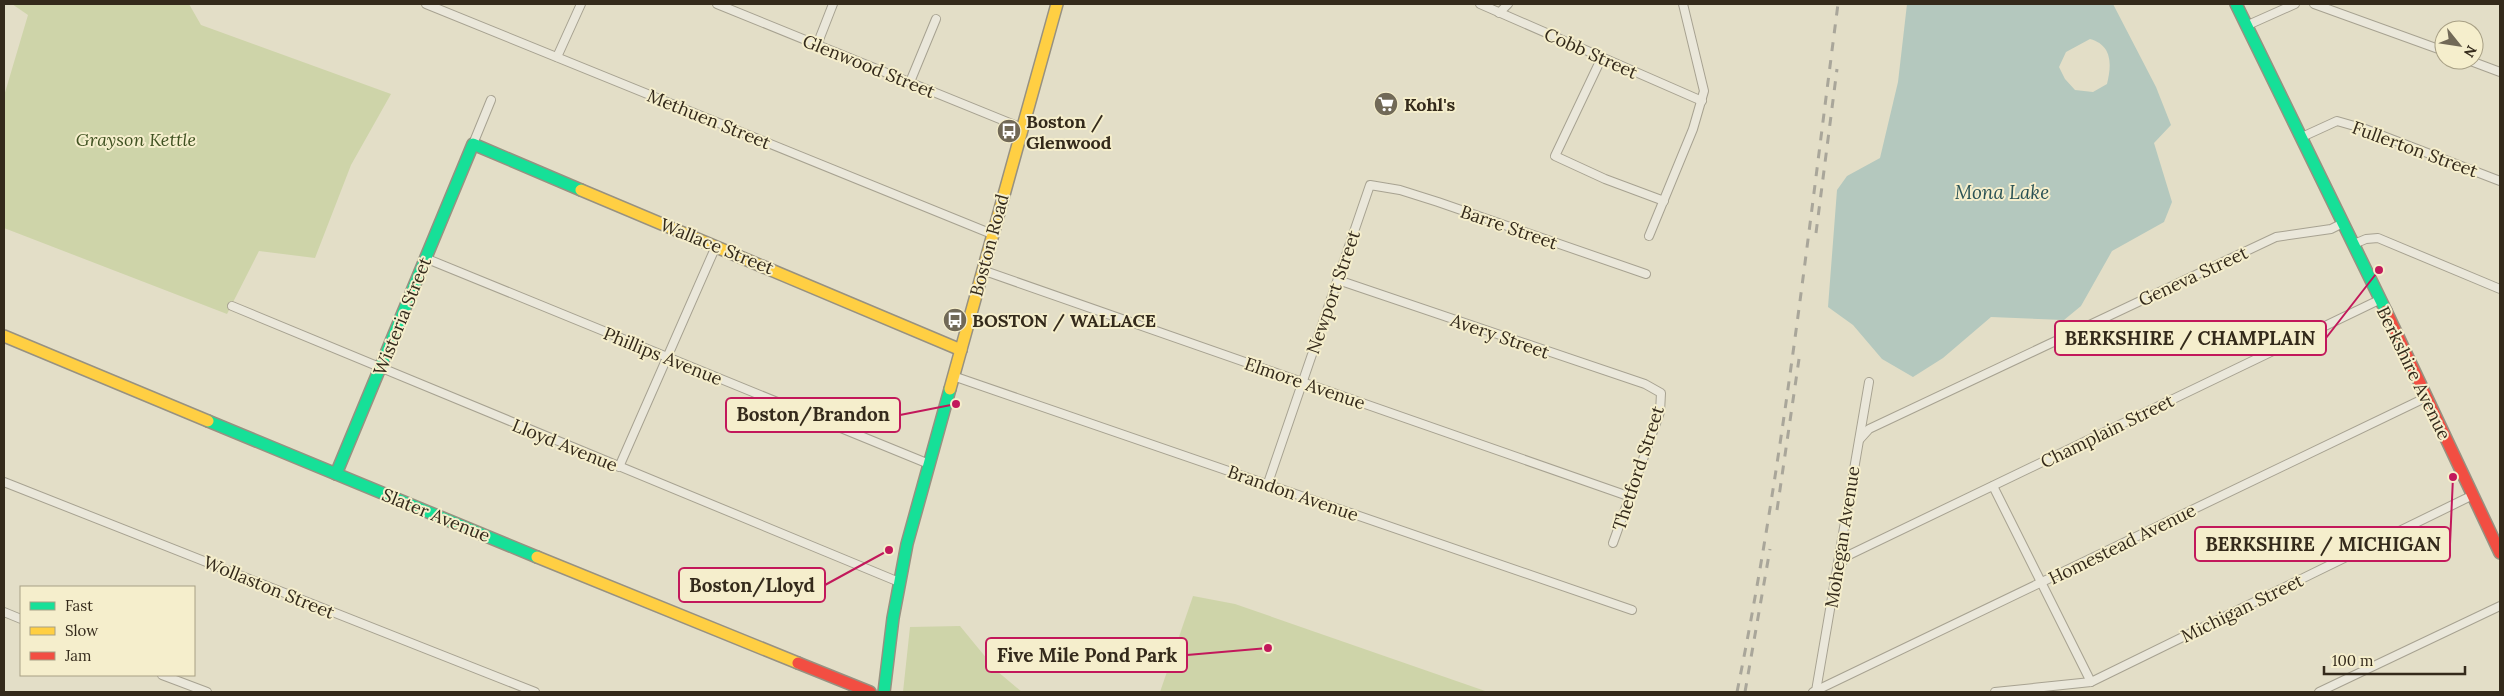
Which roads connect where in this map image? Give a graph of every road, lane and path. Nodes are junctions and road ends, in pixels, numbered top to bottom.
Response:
1 (426, 4) edge
2 (581, 4) edge
3 (719, 4) edge
4 (834, 4) edge
5 (1057, 4) edge
6 (1480, 4) edge
7 (1508, 4) edge
8 (1683, 4) edge
9 (2236, 4) edge
10 (2295, 4) edge
11 (2314, 4) edge
12 (1499, 13) junction
13 (936, 19) dead end
14 (2248, 25) junction
15 (817, 45) junction
16 (2434, 47) edge
17 (557, 57) junction
18 (1602, 57) junction
19 (2484, 66) edge
20 (2500, 72) edge
21 (910, 82) junction
22 (492, 100) dead end
23 (1702, 101) junction
24 (1022, 128) junction
25 (2302, 137) junction
26 (473, 144) junction
27 (2500, 181) edge
28 (1370, 186) joint
29 (1664, 201) junction
30 (2343, 223) junction
31 (992, 234) junction
32 (1649, 236) dead end
33 (2354, 244) junction
34 (716, 246) junction
35 (425, 258) junction
36 (982, 270) junction
37 (1646, 274) dead end
38 (1338, 280) junction
39 (2500, 289) edge
40 (2379, 300) junction
41 (232, 306) dead end
42 (4, 336) edge
43 (960, 350) junction
44 (668, 359) junction
45 (382, 367) junction
46 (953, 376) junction
47 (1301, 382) junction
48 (1869, 382) dead end
49 (1662, 393) joint
50 (2427, 397) junction
51 (1860, 439) junction
52 (929, 464) junction
53 (620, 467) junction
54 (336, 474) junction
55 (4, 482) edge
56 (1268, 483) junction
57 (1993, 486) junction
58 (2473, 495) junction
59 (1628, 496) junction
60 (1614, 543) dead end
61 (2500, 553) edge
62 (1838, 566) junction
63 (899, 582) junction
64 (2041, 584) junction
65 (2500, 606) edge
66 (1632, 610) dead end
67 (4, 612) edge
68 (20, 619) edge
69 (165, 676) edge
70 (2091, 682) junction
71 (207, 692) edge
72 (535, 692) edge
73 (870, 692) edge
74 (884, 692) edge
75 (1816, 692) edge
76 (1995, 692) edge
77 (2320, 692) edge

1 - 17 street, Methuen Street
2 - 17 street
3 - 15 street, Glenwood Street
4 - 15 street
5 - 24 street, Boston Road
6 - 12 street, Cobb Street
7 - 12 street
8 - 23 street
9 - 14 street, Berkshire Avenue
10 - 14 street
11 - 16 street
12 - 18 street, Cobb Street
13 - 21 street
14 - 25 street, Berkshire Avenue
15 - 21 street, Glenwood Street
17 - 31 street, Methuen Street
18 - 23 street, Cobb Street
18 - 29 street
19 - 20 street
21 - 24 street, Glenwood Street
22 - 26 street
23 - 29 street
24 - 31 street, Boston Road
25 - 27 street, Fullerton Street
25 - 30 street, Berkshire Avenue
26 - 34 street, Wallace Street
26 - 35 street, Wisteria Street
28 - 37 street, Barre Street
28 - 38 street, Newport Street
29 - 32 street
30 - 33 street, Berkshire Avenue
30 - 51 street, Geneva Street
31 - 36 street, Boston Road
33 - 39 street
33 - 40 street, Berkshire Avenue
34 - 43 street, Wallace Street
34 - 44 street
35 - 44 street, Phillips Avenue
35 - 45 street, Wisteria Street
36 - 43 street, Boston Road
36 - 47 street, Elmore Avenue
38 - 47 street, Newport Street
38 - 49 street, Avery Street
40 - 50 street, Berkshire Avenue
40 - 57 street, Champlain Street
41 - 45 street, Lloyd Avenue
42 - 54 street, Slater Avenue
43 - 46 street, Boston Road
44 - 52 street, Phillips Avenue
44 - 53 street
45 - 53 street, Lloyd Avenue
45 - 54 street, Wisteria Street
46 - 52 street, Boston Road
46 - 56 street, Brandon Avenue
47 - 56 street, Newport Street
47 - 59 street, Elmore Avenue
48 - 51 street, Mohegan Avenue
49 - 59 street, Thetford Street
50 - 58 street, Berkshire Avenue
50 - 64 street, Homestead Avenue
51 - 62 street, Mohegan Avenue
52 - 63 street, Boston Road
53 - 63 street, Lloyd Avenue
54 - 73 street, Slater Avenue
55 - 72 street, Wollaston Street
56 - 66 street, Brandon Avenue
57 - 62 street, Champlain Street
57 - 64 street
58 - 61 street, Berkshire Avenue
58 - 70 street, Michigan Street
59 - 60 street, Thetford Street
62 - 75 street, Mohegan Avenue
63 - 74 street, Boston Road
64 - 70 street
64 - 75 street, Homestead Avenue
65 - 77 street
67 - 68 street
69 - 71 street
70 - 76 street

